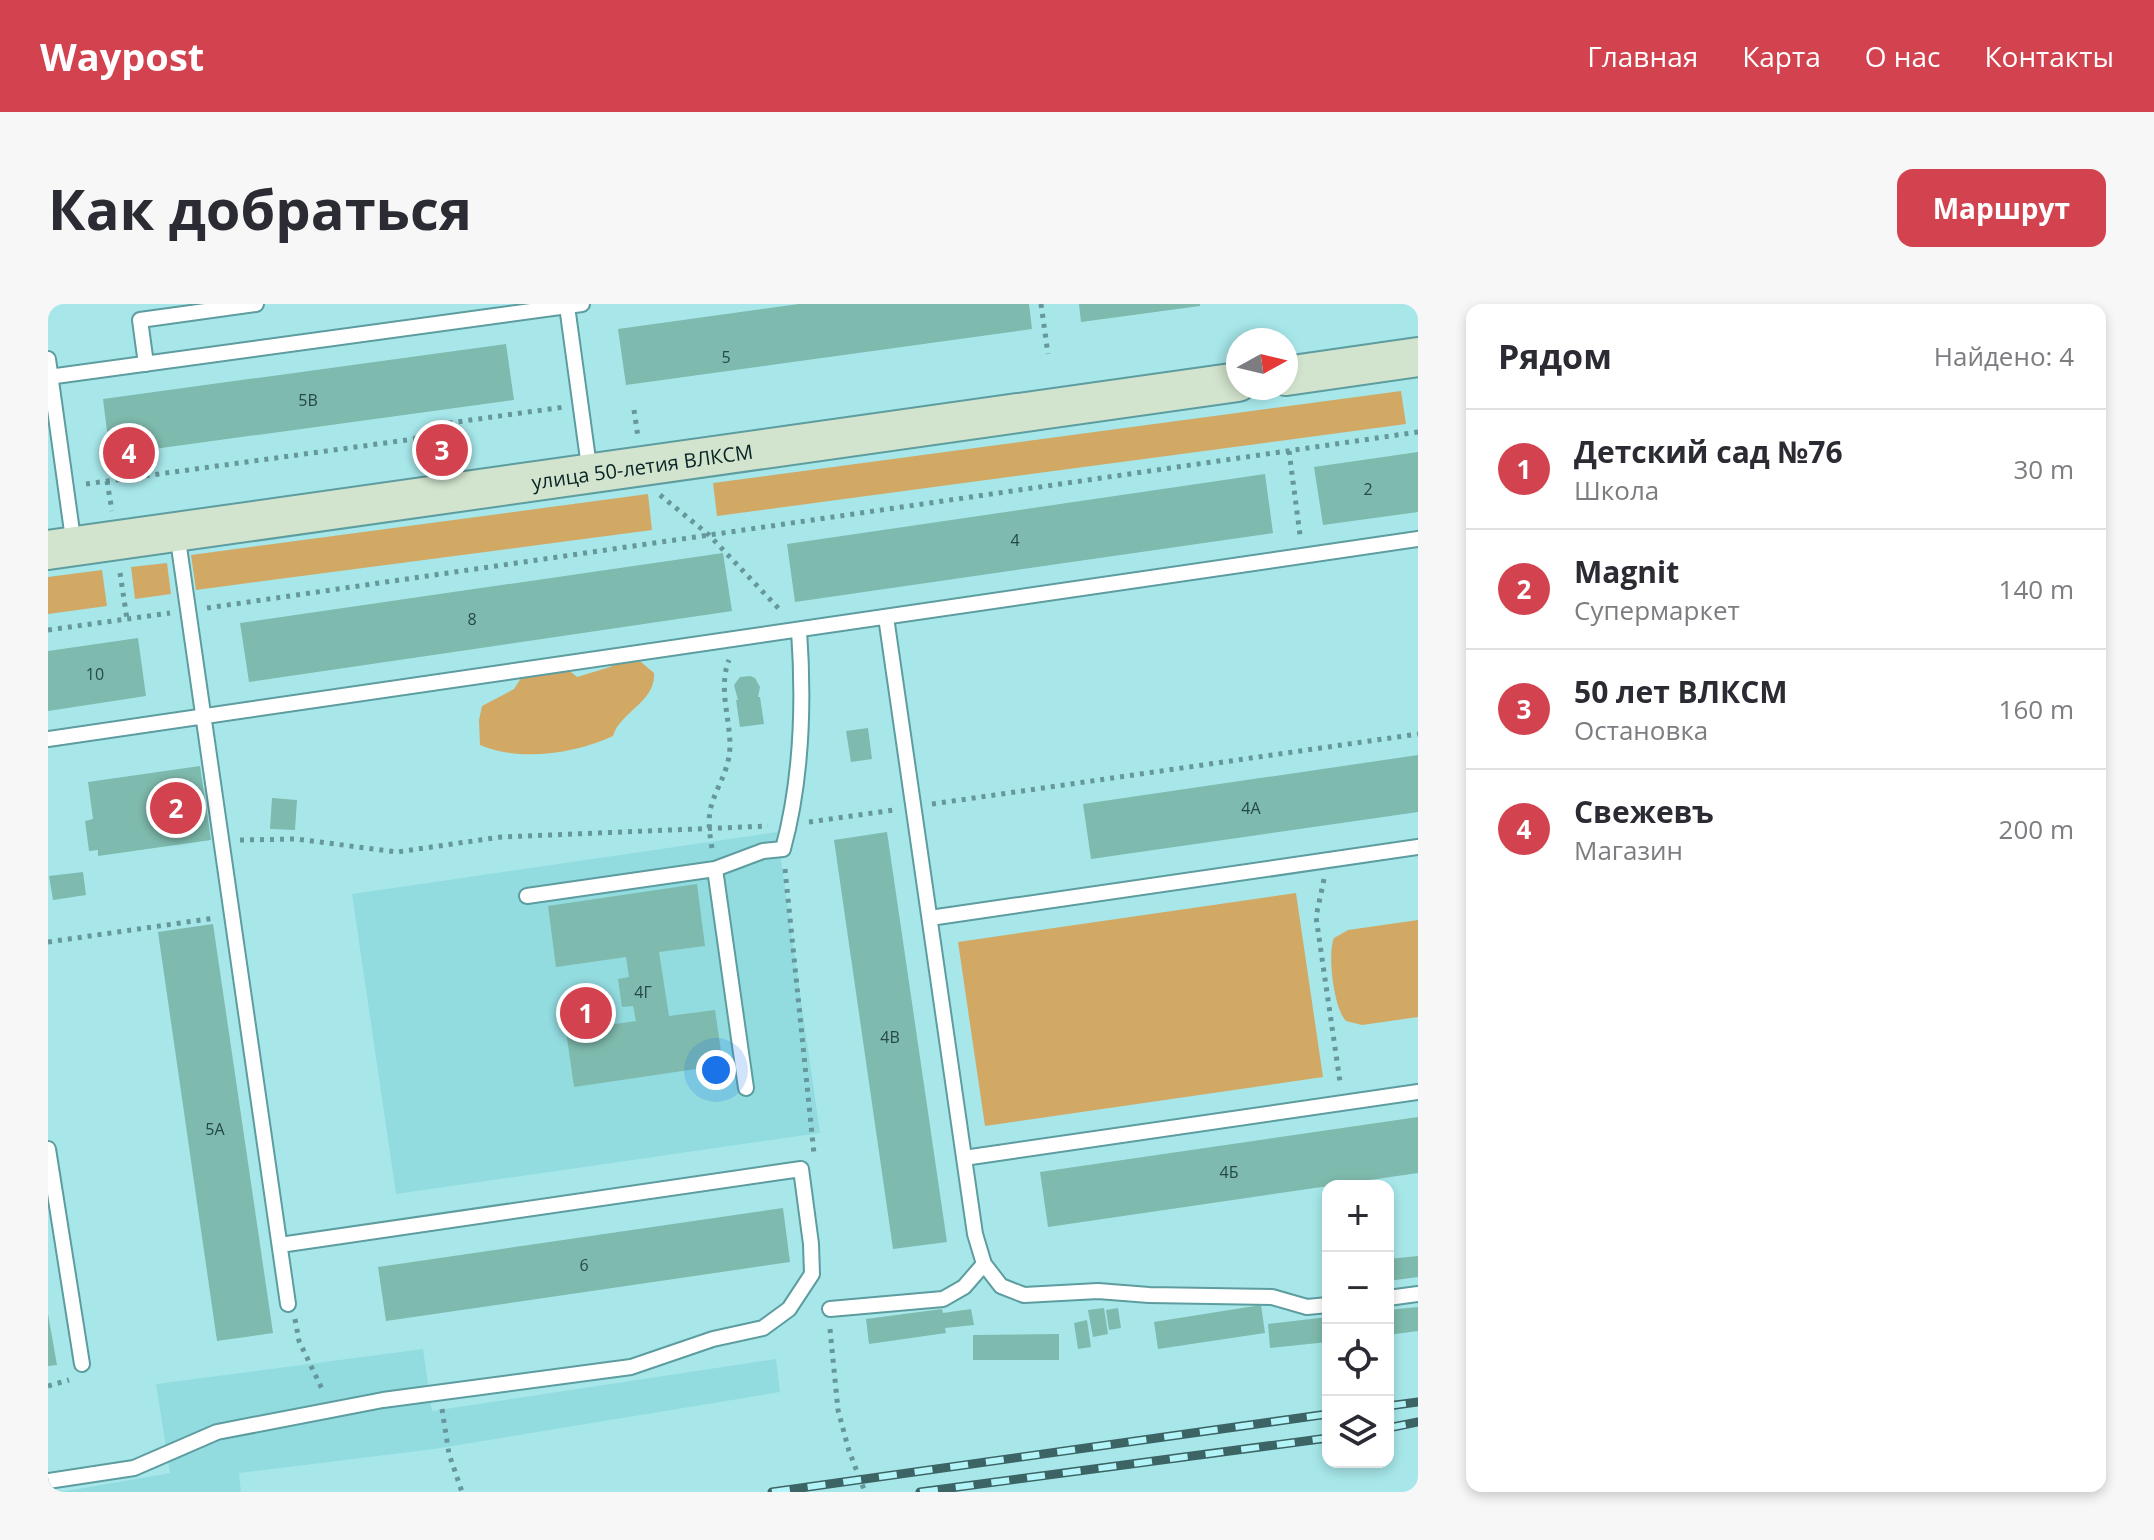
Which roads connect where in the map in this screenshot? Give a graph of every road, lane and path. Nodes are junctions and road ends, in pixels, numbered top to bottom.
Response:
1 (256, 304) edge
2 (582, 304) edge
3 (1041, 304) edge
4 (567, 306) junction
5 (1048, 354) dead end
6 (1418, 357) edge
7 (48, 359) edge
8 (146, 364) junction
9 (1298, 374) edge
10 (49, 377) edge
11 (1226, 384) edge
12 (580, 405) junction
13 (1418, 432) edge
14 (1289, 451) junction
15 (590, 474) junction
16 (65, 487) junction
17 (176, 532) junction
18 (709, 535) junction
19 (1418, 539) edge
20 (61, 549) edge
21 (1303, 556) junction
22 (188, 611) junction
23 (886, 617) junction
24 (48, 630) edge
25 (799, 630) junction
26 (738, 638) junction
27 (203, 716) junction
28 (1418, 734) edge
29 (48, 739) edge
30 (913, 807) junction
31 (790, 825) junction
32 (709, 827) junction
33 (221, 841) junction
34 (1418, 847) edge
35 (783, 849) junction
36 (1327, 860) junction
37 (715, 869) junction
38 (527, 896) dead end
39 (232, 915) junction
40 (930, 918) junction
41 (48, 942) edge
42 (746, 1088) dead end
43 (1418, 1092) edge
44 (1343, 1103) junction
45 (48, 1149) edge
46 (964, 1158) junction
47 (801, 1169) junction
48 (280, 1245) junction
49 (984, 1264) junction
50 (1418, 1294) edge
51 (1394, 1297) edge
52 (288, 1304) joint
53 (1322, 1306) edge
54 (830, 1309) dead end
55 (82, 1364) dead end
56 (439, 1392) junction
57 (331, 1410) junction
58 (48, 1481) edge
59 (462, 1492) edge

1 - 8 lane
2 - 4 lane
3 - 5 path
4 - 8 lane
4 - 12 lane
6 - 9 main road
7 - 10 lane
8 - 10 lane
10 - 16 lane
11 - 15 main road, улица 50-летия ВЛКСМ
12 - 15 lane
12 - 16 path
13 - 14 path
14 - 18 path
14 - 21 path
15 - 17 main road, улица 50-летия ВЛКСМ
16 - 20 lane
17 - 20 main road, улица 50-летия ВЛКСМ
17 - 22 lane
18 - 22 path
18 - 25 path
19 - 21 lane
21 - 23 lane
22 - 24 path
22 - 27 lane
23 - 25 lane
23 - 30 lane
25 - 26 lane
25 - 31 lane
26 - 27 lane
26 - 32 path
27 - 29 lane
27 - 33 lane
28 - 30 path
30 - 31 path
30 - 40 lane
31 - 32 path
31 - 35 lane
32 - 33 path
32 - 37 path
33 - 39 lane
34 - 36 lane
35 - 37 lane
35 - 47 path
36 - 40 lane
36 - 44 path
37 - 38 lane
37 - 42 lane
39 - 41 path
39 - 48 lane
40 - 46 lane
43 - 44 lane
44 - 46 lane
45 - 55 lane
46 - 49 lane
47 - 48 lane
47 - 56 lane
48 - 52 lane
49 - 53 lane
49 - 54 lane
50 - 51 lane
52 - 57 path
56 - 57 lane
56 - 59 path
57 - 58 lane

